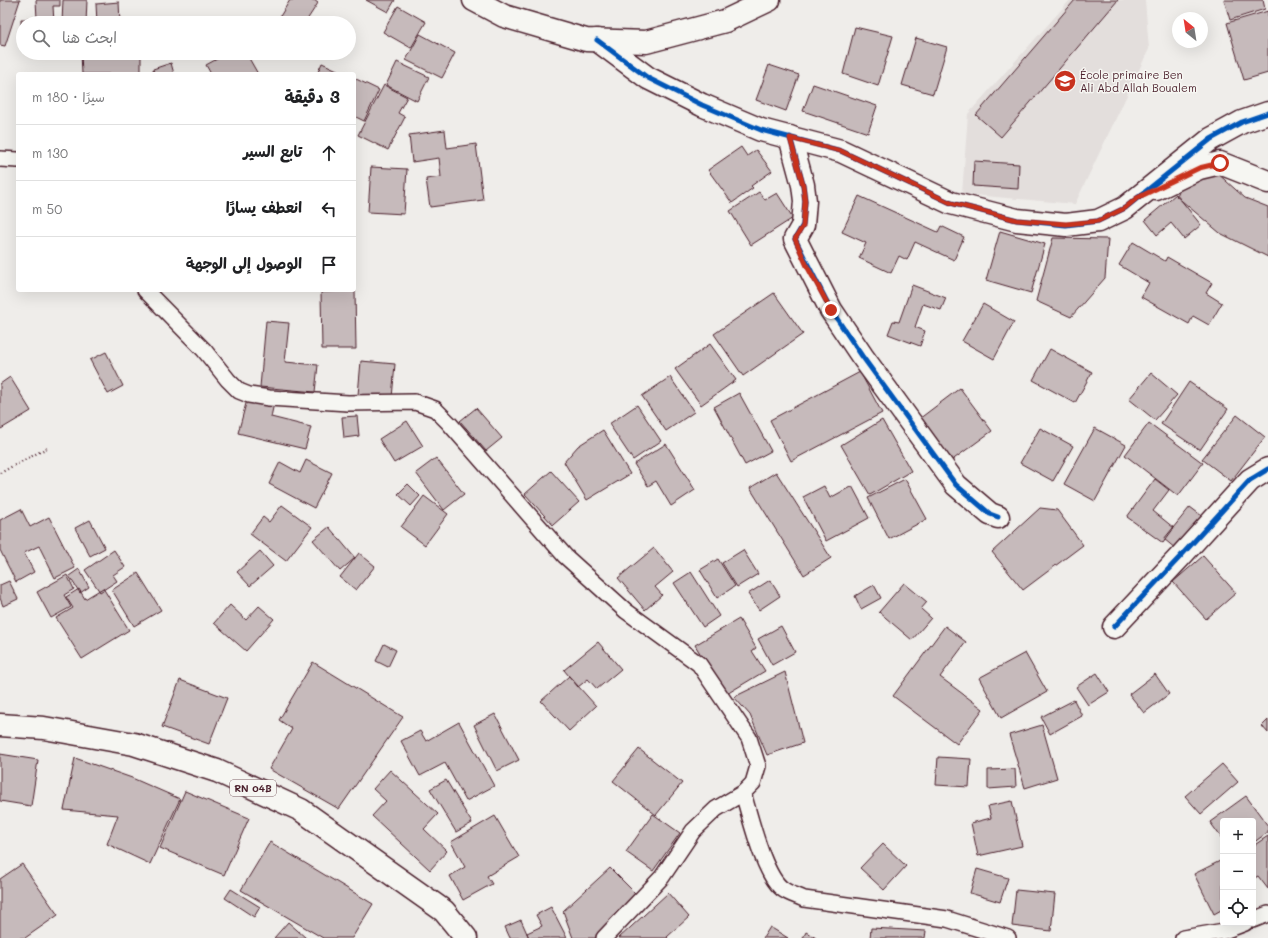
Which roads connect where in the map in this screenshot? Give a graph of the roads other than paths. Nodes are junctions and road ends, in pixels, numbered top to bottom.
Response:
1 (474, 0) edge
2 (769, 0) edge
3 (596, 40) junction
4 (1268, 113) edge
5 (790, 138) junction
6 (0, 159) edge
7 (16, 160) edge
8 (1268, 182) edge
9 (1137, 198) junction
10 (147, 292) edge
11 (1268, 469) edge
12 (998, 517) dead end
13 (1114, 627) dead end
14 (0, 725) edge
15 (743, 793) junction
16 (1268, 914) edge
17 (1256, 919) edge
18 (1237, 926) edge
19 (466, 938) edge
20 (604, 938) edge
21 (1008, 938) edge
22 (1183, 938) edge

1 - 3 street
2 - 3 street
3 - 5 street
4 - 9 street
5 - 9 street
5 - 12 street
6 - 7 lane
8 - 9 street
10 - 15 lane
11 - 13 street
14 - 19 street, RN 04B
15 - 20 lane
15 - 21 lane
16 - 17 lane
18 - 22 lane

